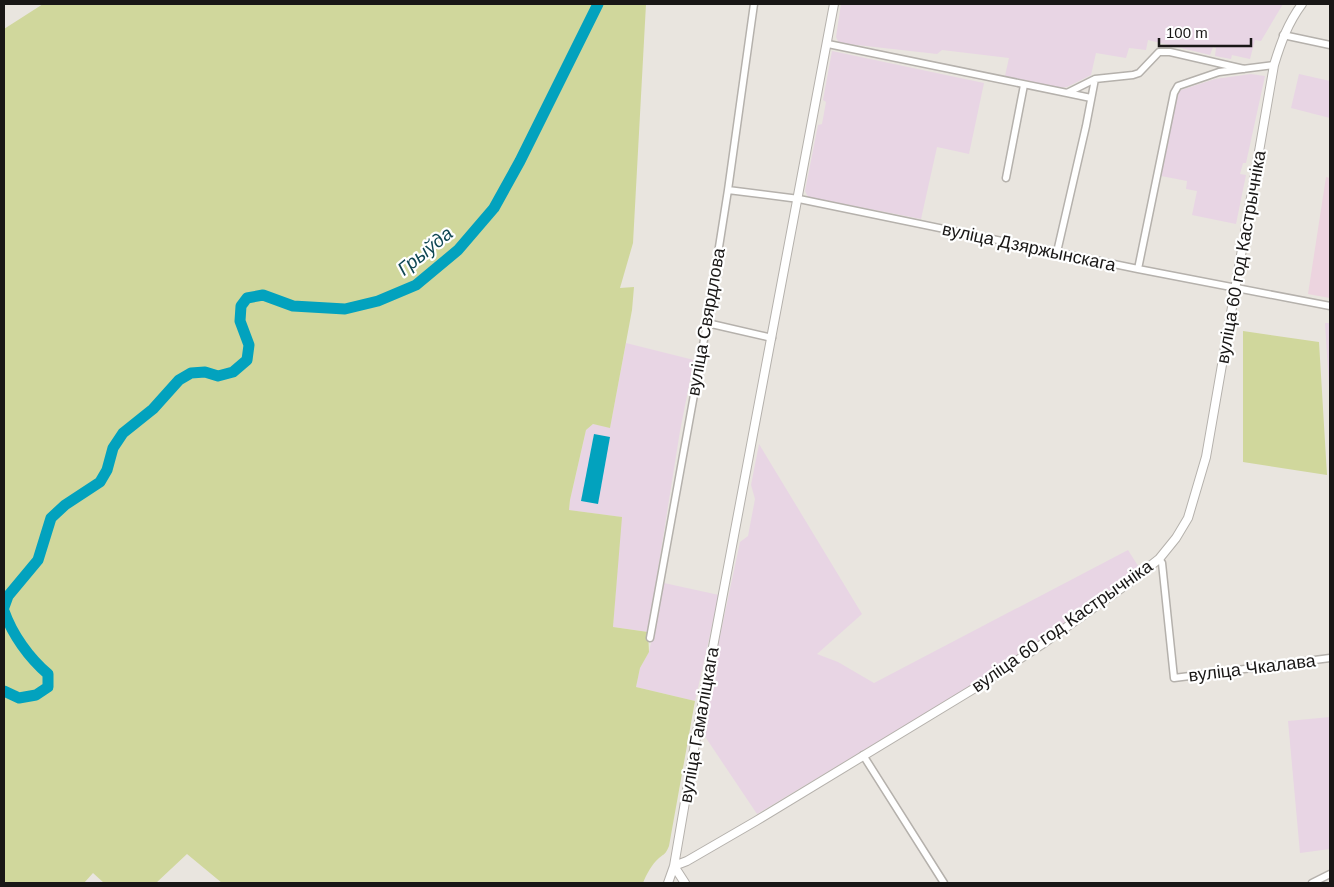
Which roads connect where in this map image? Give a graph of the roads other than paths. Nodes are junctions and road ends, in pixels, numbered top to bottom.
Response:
1 (754, 4) edge
2 (834, 4) edge
3 (1302, 4) edge
4 (1284, 35) junction
5 (828, 44) junction
6 (1330, 45) edge
7 (1274, 65) junction
8 (1244, 69) junction
9 (1094, 78) junction
10 (1024, 85) junction
11 (1067, 93) junction
12 (1091, 98) junction
13 (1006, 178) dead end
14 (728, 190) junction
15 (799, 199) junction
16 (1057, 252) junction
17 (1138, 269) junction
18 (1236, 289) junction
19 (1330, 306) edge
20 (707, 323) junction
21 (772, 338) junction
22 (1159, 559) junction
23 (650, 638) dead end
24 (1330, 658) edge
25 (863, 755) junction
26 (674, 866) junction
27 (1330, 874) edge
28 (668, 883) edge
29 (685, 883) edge
30 (944, 883) edge
31 (1312, 883) edge

1 - 14 street, вуліца Свярдлова
2 - 5 street
3 - 4 street, вуліца 60 год Кастрычніка
4 - 6 street
4 - 7 street, вуліца 60 год Кастрычніка
5 - 10 street
5 - 15 street
7 - 8 street
7 - 18 street, вуліца 60 год Кастрычніка
8 - 9 street
8 - 17 street
9 - 11 street
9 - 12 street
10 - 11 street
10 - 13 street
11 - 12 street
12 - 16 street
14 - 15 street, вуліца Дзяржынскага
14 - 20 street, вуліца Свярдлова
15 - 16 street, вуліца Дзяржынскага
15 - 21 street
16 - 17 street, вуліца Дзяржынскага
17 - 18 street, вуліца Дзяржынскага
18 - 19 street, вуліца Дзяржынскага
18 - 22 street, вуліца 60 год Кастрычніка
20 - 21 street
20 - 23 street, вуліца Свярдлова
21 - 26 street, вуліца Гамаліцкага
22 - 24 street, вуліца Чкалава
22 - 25 street, вуліца 60 год Кастрычніка
25 - 26 street, вуліца 60 год Кастрычніка
25 - 30 street
26 - 28 street, вуліца Гамаліцкага
26 - 29 street
27 - 31 street

